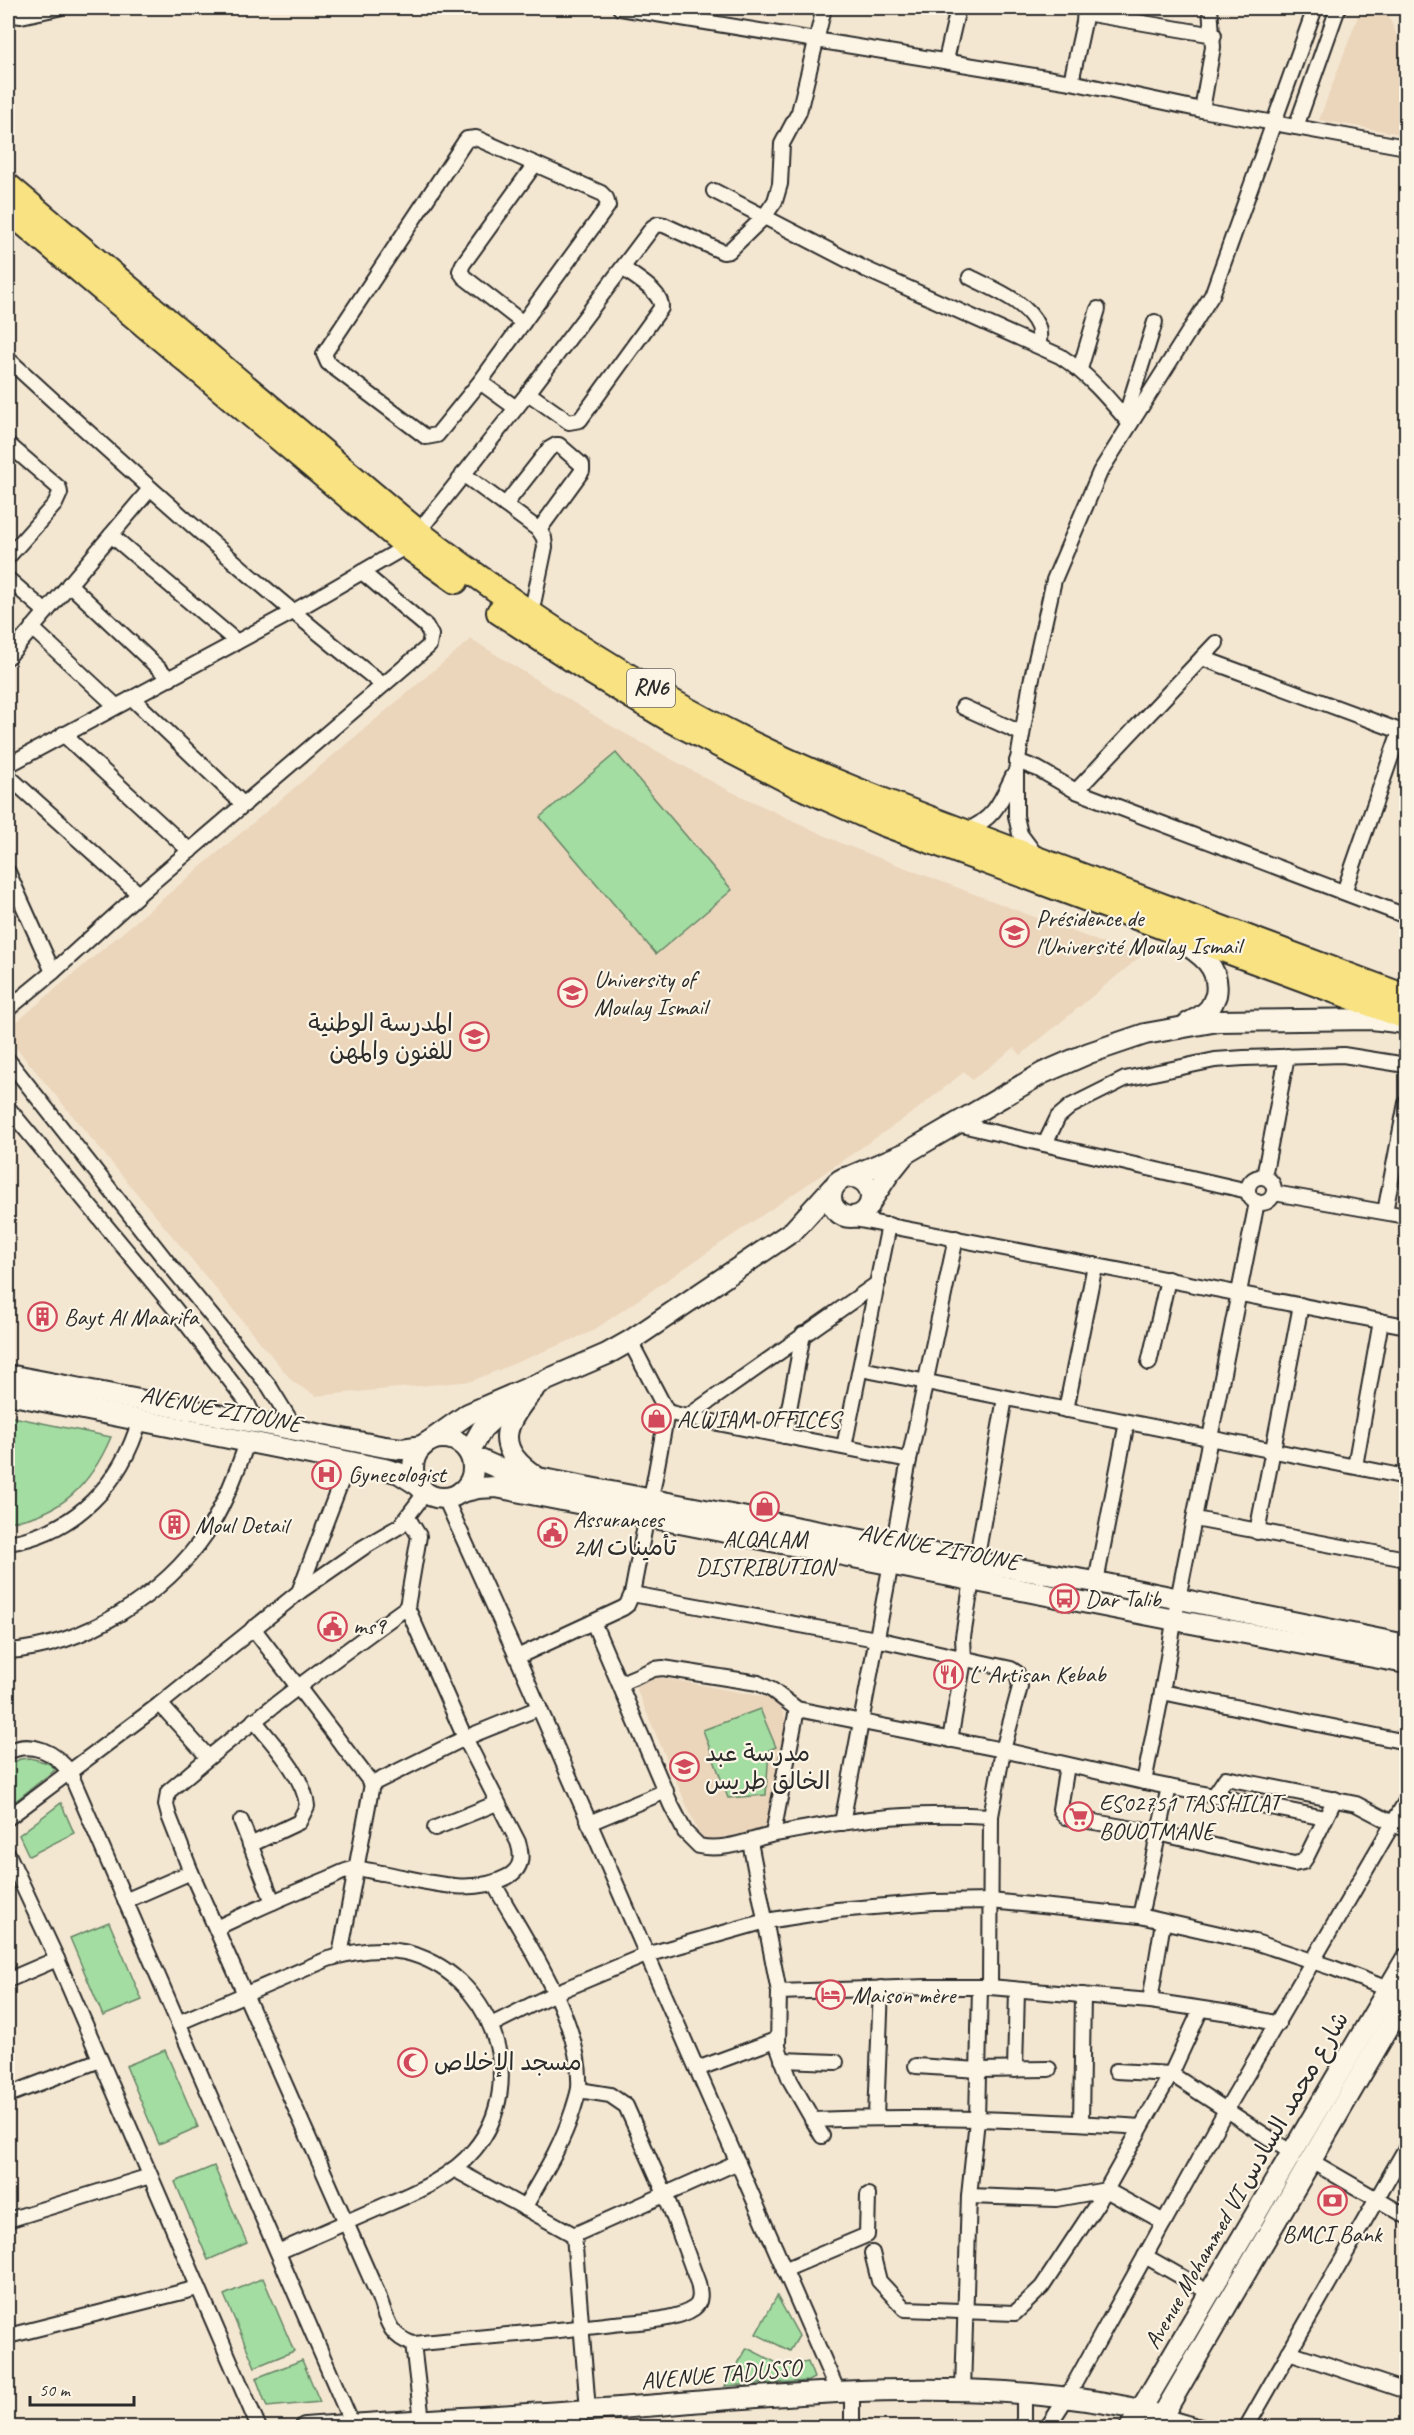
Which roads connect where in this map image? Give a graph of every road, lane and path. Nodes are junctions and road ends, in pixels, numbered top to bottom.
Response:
1 (58, 8) edge
2 (620, 8) edge
3 (824, 8) edge
4 (958, 8) edge
5 (1210, 8) edge
6 (1315, 8) edge
7 (1338, 8) edge
8 (1085, 10) edge
9 (8, 14) edge
10 (701, 14) edge
11 (1214, 35) junction
12 (817, 40) junction
13 (946, 60) junction
14 (1071, 82) junction
15 (1202, 110) junction
16 (1274, 123) junction
17 (1296, 127) junction
18 (1407, 147) edge
19 (535, 164) junction
20 (8, 186) edge
21 (714, 191) dead end
22 (8, 210) edge
23 (764, 217) junction
24 (623, 268) junction
25 (970, 277) dead end
26 (1098, 309) dead end
27 (1155, 321) dead end
28 (523, 323) junction
29 (1039, 346) junction
30 (8, 359) edge
31 (1080, 369) junction
32 (480, 382) junction
33 (528, 393) junction
34 (516, 408) junction
35 (1127, 421) junction
36 (12, 448) edge
37 (8, 463) edge
38 (463, 474) junction
39 (150, 489) junction
40 (505, 505) junction
41 (539, 530) junction
42 (111, 535) junction
43 (413, 539) junction
44 (8, 556) edge
45 (362, 573) junction
46 (8, 579) edge
47 (69, 584) junction
48 (46, 612) junction
49 (291, 613) junction
50 (531, 614) junction
51 (32, 628) junction
52 (237, 642) junction
53 (1216, 643) dead end
54 (8, 657) edge
55 (1202, 658) junction
56 (170, 679) junction
57 (383, 685) junction
58 (132, 698) junction
59 (116, 706) junction
60 (963, 707) dead end
61 (1021, 733) junction
62 (63, 734) junction
63 (8, 765) edge
64 (1016, 766) junction
65 (8, 776) edge
66 (1076, 791) junction
67 (244, 805) junction
68 (965, 831) junction
69 (190, 851) junction
70 (1041, 860) junction
71 (8, 872) edge
72 (1344, 892) junction
73 (139, 894) junction
74 (1407, 916) edge
75 (1161, 927) junction
76 (53, 972) junction
77 (1407, 997) edge
78 (8, 1009) edge
79 (1407, 1017) edge
80 (1407, 1023) edge
81 (1185, 1026) junction
82 (1287, 1056) junction
83 (8, 1060) edge
84 (1407, 1065) edge
85 (1407, 1103) edge
86 (8, 1108) edge
87 (953, 1123) junction
88 (1045, 1144) junction
89 (906, 1152) junction
90 (849, 1177) junction
91 (1264, 1177) junction
92 (832, 1188) junction
93 (1274, 1193) junction
94 (1252, 1197) junction
95 (871, 1202) junction
96 (1385, 1212) junction
97 (1407, 1216) edge
98 (846, 1217) junction
99 (884, 1224) junction
100 (793, 1231) junction
101 (956, 1238) junction
102 (1095, 1265) junction
103 (1168, 1279) junction
104 (878, 1282) junction
105 (1238, 1293) junction
106 (1301, 1305) junction
107 (1381, 1321) junction
108 (1407, 1326) edge
109 (803, 1334) junction
110 (630, 1341) junction
111 (1149, 1364) dead end
112 (861, 1369) junction
113 (8, 1376) edge
114 (926, 1382) junction
115 (269, 1386) junction
116 (529, 1389) junction
117 (8, 1394) edge
118 (1005, 1398) junction
119 (246, 1401) junction
120 (1066, 1410) junction
121 (667, 1412) junction
122 (687, 1417) junction
123 (140, 1419) junction
124 (1127, 1422) junction
125 (296, 1430) junction
126 (253, 1431) junction
127 (784, 1436) junction
128 (1210, 1438) junction
129 (426, 1444) junction
130 (844, 1448) junction
131 (1272, 1450) junction
132 (470, 1454) junction
133 (909, 1460) junction
134 (349, 1461) junction
135 (1355, 1466) junction
136 (1407, 1477) edge
137 (538, 1478) junction
138 (423, 1490) junction
139 (453, 1495) junction
140 (649, 1507) junction
141 (408, 1518) junction
142 (1195, 1519) junction
143 (1257, 1532) junction
144 (8, 1544) edge
145 (892, 1555) junction
146 (1407, 1559) edge
147 (974, 1571) junction
148 (1096, 1582) junction
149 (299, 1592) junction
150 (632, 1594) junction
151 (1178, 1599) junction
152 (407, 1607) junction
153 (1175, 1620) junction
154 (593, 1622) junction
155 (253, 1628) junction
156 (876, 1639) junction
157 (1407, 1645) edge
158 (8, 1651) edge
159 (517, 1657) junction
160 (964, 1660) junction
161 (1407, 1663) edge
162 (621, 1683) junction
163 (297, 1686) junction
164 (1162, 1692) junction
165 (160, 1704) junction
166 (539, 1708) junction
167 (797, 1709) junction
168 (254, 1720) junction
169 (862, 1723) junction
170 (465, 1738) junction
171 (951, 1740) junction
172 (1407, 1742) edge
173 (8, 1748) edge
174 (1003, 1750) junction
175 (208, 1757) junction
176 (1067, 1765) junction
177 (70, 1773) junction
178 (1144, 1782) junction
179 (372, 1784) junction
180 (1168, 1787) junction
181 (666, 1791) junction
182 (1214, 1796) junction
183 (1335, 1799) junction
184 (1407, 1800) edge
185 (497, 1803) junction
186 (991, 1816) junction
187 (8, 1818) edge
188 (1325, 1818) junction
189 (241, 1821) dead end
190 (842, 1822) junction
191 (589, 1823) junction
192 (1401, 1826) edge
193 (435, 1828) dead end
194 (1158, 1833) junction
195 (773, 1834) junction
196 (750, 1842) junction
197 (250, 1845) junction
198 (8, 1854) edge
199 (355, 1869) junction
200 (191, 1872) junction
201 (494, 1884) junction
202 (125, 1901) junction
203 (991, 1901) junction
204 (273, 1902) junction
205 (1140, 1916) junction
206 (766, 1921) junction
207 (1163, 1922) junction
208 (216, 1928) junction
209 (340, 1955) junction
210 (646, 1955) junction
211 (57, 1959) junction
212 (1407, 1959) edge
213 (1312, 1961) junction
214 (8, 1980) edge
215 (985, 1987) junction
216 (881, 1988) junction
217 (1017, 1990) junction
218 (779, 1992) junction
219 (244, 1993) junction
220 (555, 1994) junction
221 (1401, 1994) edge
222 (1083, 1995) junction
223 (1150, 2001) junction
224 (1201, 2009) junction
225 (178, 2024) junction
226 (1278, 2024) junction
227 (491, 2025) junction
228 (778, 2039) junction
229 (100, 2060) junction
230 (782, 2061) junction
231 (836, 2062) dead end
232 (916, 2066) dead end
233 (697, 2069) junction
234 (1049, 2069) dead end
235 (979, 2070) junction
236 (1015, 2070) junction
237 (1116, 2071) dead end
238 (1171, 2074) junction
239 (579, 2090) junction
240 (8, 2095) edge
241 (1226, 2110) junction
242 (876, 2117) junction
243 (812, 2120) junction
244 (977, 2120) junction
245 (1081, 2123) junction
246 (1141, 2127) junction
247 (822, 2136) dead end
248 (1407, 2148) edge
249 (1292, 2153) junction
250 (1311, 2161) junction
251 (738, 2162) junction
252 (454, 2169) junction
253 (150, 2176) junction
254 (1106, 2190) junction
255 (868, 2195) dead end
256 (666, 2196) junction
257 (969, 2196) junction
258 (1377, 2199) junction
259 (524, 2208) junction
260 (1407, 2216) edge
261 (8, 2220) edge
262 (345, 2222) junction
263 (1164, 2222) junction
264 (574, 2235) junction
265 (278, 2252) junction
266 (872, 2253) dead end
267 (1145, 2256) junction
268 (784, 2270) junction
269 (198, 2288) junction
270 (1210, 2293) junction
271 (964, 2311) junction
272 (581, 2328) junction
273 (8, 2336) edge
274 (413, 2344) junction
275 (1289, 2352) junction
276 (844, 2390) junction
277 (963, 2390) junction
278 (1407, 2391) edge
279 (1024, 2393) junction
280 (1067, 2397) junction
281 (1141, 2409) junction
282 (588, 2410) junction
283 (422, 2421) junction
284 (1159, 2422) edge
285 (352, 2424) junction
286 (259, 2427) edge
287 (305, 2427) edge
288 (852, 2427) edge
289 (1024, 2427) edge
290 (1047, 2427) edge
291 (1130, 2427) edge
292 (1204, 2427) edge
293 (1246, 2427) edge

1 - 9 street
2 - 10 street
3 - 12 street
4 - 13 street
5 - 11 street
6 - 16 street
7 - 17 street
8 - 11 street
8 - 14 street
10 - 12 street
11 - 15 street
12 - 13 street
12 - 23 street
13 - 14 street
14 - 15 street
15 - 16 street
16 - 17 street
16 - 35 street
17 - 18 street
19 - 28 street
19 - 28 street
19 - 32 street
20 - 43 highway, RN6
21 - 23 street
22 - 43 highway, RN6
23 - 24 street
23 - 29 street
24 - 33 street
24 - 33 street
25 - 29 street
26 - 31 street
27 - 35 street
28 - 32 street
29 - 31 street
30 - 39 street
31 - 35 street
32 - 34 street
33 - 34 street
34 - 38 street
35 - 61 street
36 - 37 street
36 - 44 street
38 - 40 street
38 - 43 street
39 - 42 street
39 - 49 street
40 - 41 street
40 - 41 street
41 - 50 street
42 - 47 street
42 - 52 street
43 - 45 street
43 - 50 highway, RN6
43 - 75 highway, RN6
45 - 49 street
45 - 57 street
46 - 48 street
47 - 48 street
47 - 56 street
48 - 51 street
49 - 52 street
49 - 57 street
50 - 68 highway, RN6
51 - 54 street
51 - 59 street
52 - 56 street
53 - 55 street
55 - 66 street
55 - 72 street
56 - 58 street
57 - 67 street
58 - 59 street
58 - 67 street
59 - 62 street
60 - 61 street
61 - 64 street
62 - 63 street
62 - 69 street
64 - 66 street
64 - 68 street
64 - 70 street
65 - 73 street
66 - 72 street
67 - 69 street
68 - 70 highway, RN6
69 - 73 street
70 - 77 highway, RN6
71 - 76 street
72 - 74 street
73 - 76 street
75 - 79 highway, RN6
75 - 81 main road
76 - 78 street
80 - 81 main road
81 - 87 main road
82 - 84 street
82 - 88 street
82 - 91 street
83 - 115 street
85 - 96 street
86 - 119 street
87 - 88 street
87 - 89 main road
88 - 94 street
89 - 90 main road
89 - 95 main road
90 - 92 main road
90 - 95 main road
91 - 93 street
91 - 94 street
92 - 98 main road
92 - 100 main road
93 - 94 street
93 - 96 street
94 - 105 street
95 - 98 main road
95 - 99 street
96 - 97 street
98 - 99 street
98 - 100 main road
99 - 101 street
99 - 104 street
100 - 110 main road
101 - 102 street
101 - 114 street
102 - 103 street
102 - 120 street
103 - 105 street
103 - 111 street
104 - 109 street
104 - 112 street
105 - 106 street
105 - 128 street
106 - 107 street
106 - 131 street
107 - 108 street
107 - 135 street
109 - 122 street
109 - 127 street
110 - 116 main road
110 - 121 street
112 - 114 street
112 - 130 street
113 - 126 main road, AVENUE ZITOUNE
114 - 118 street
114 - 133 street
115 - 119 street
115 - 125 street
116 - 129 main road
116 - 132 main road
116 - 137 main road
117 - 123 main road, AVENUE ZITOUNE
118 - 120 street
118 - 147 street
119 - 126 street
120 - 124 street
121 - 122 street
121 - 140 street
122 - 127 street
123 - 126 main road, AVENUE ZITOUNE
123 - 144 street
124 - 128 street
124 - 148 street
125 - 126 main road, AVENUE ZITOUNE
125 - 129 main road, AVENUE ZITOUNE
126 - 134 main road, AVENUE ZITOUNE
126 - 158 street
127 - 130 street
128 - 131 street
128 - 142 street
129 - 132 main road
129 - 138 main road
130 - 133 street
131 - 135 street
131 - 143 street
132 - 137 main road, AVENUE ZITOUNE
132 - 139 main road
133 - 145 street
134 - 138 main road, AVENUE ZITOUNE
134 - 149 street
135 - 136 street
137 - 140 main road, AVENUE ZITOUNE
138 - 139 main road
138 - 141 street
139 - 140 main road, AVENUE ZITOUNE
139 - 159 street
140 - 145 main road, AVENUE ZITOUNE
140 - 150 street
141 - 149 street
141 - 152 street
142 - 143 street
142 - 151 street
143 - 146 street
145 - 147 main road, AVENUE ZITOUNE
145 - 156 street
147 - 148 main road, AVENUE ZITOUNE
147 - 153 main road, AVENUE ZITOUNE
147 - 160 street
148 - 151 main road, AVENUE ZITOUNE
149 - 155 street
150 - 154 street
150 - 156 street
151 - 153 street
151 - 157 main road, AVENUE ZITOUNE
152 - 163 street
152 - 170 street
153 - 161 main road, AVENUE ZITOUNE
153 - 164 street
154 - 159 street
154 - 162 street
155 - 163 street
155 - 165 street
156 - 160 street
156 - 169 street
159 - 166 street
160 - 171 street
160 - 174 street
162 - 167 street
162 - 181 street
163 - 168 street
163 - 179 street
164 - 172 street
164 - 178 street
165 - 175 street
165 - 177 street
166 - 170 street
166 - 191 street
167 - 169 street
167 - 195 street
168 - 175 street
168 - 197 street
169 - 171 street
169 - 190 street
170 - 179 street
170 - 185 street
171 - 174 street
173 - 177 street
174 - 176 street
174 - 186 street
175 - 200 street
176 - 178 street
176 - 194 street
177 - 187 street
177 - 202 street
178 - 180 street
179 - 199 street
180 - 182 street
180 - 194 street
181 - 191 street
181 - 196 street
182 - 183 street
182 - 188 street
183 - 188 street
183 - 192 street
184 - 192 street
185 - 193 street
185 - 201 street
186 - 190 street
186 - 203 street
188 - 194 street
189 - 197 street
190 - 195 street
191 - 210 street
192 - 213 street
194 - 205 street
195 - 196 street
196 - 206 street
197 - 204 street
198 - 211 street
199 - 201 street
199 - 204 street
199 - 209 street
200 - 202 street
200 - 208 street
201 - 220 street
202 - 225 street
203 - 205 street
203 - 206 street
203 - 215 street
204 - 208 street
205 - 207 street
206 - 210 street
206 - 218 street
207 - 213 street
207 - 223 street
208 - 219 street
209 - 219 street
209 - 227 street
210 - 220 street
210 - 233 street
211 - 214 street
211 - 229 street
212 - 221 main road, Avenue Mohammed VI شارع محمد السادس
213 - 221 street
213 - 226 street
215 - 216 street
215 - 217 street
215 - 235 street
216 - 218 street
216 - 242 street
217 - 222 street
217 - 236 street
218 - 228 street
219 - 225 street
219 - 262 street
220 - 227 street
220 - 239 street
221 - 249 main road, Avenue Mohammed VI شارع محمد السادس
221 - 250 main road, Avenue Mohammed VI شارع محمد السادس
222 - 223 street
222 - 245 street
223 - 224 street
224 - 226 street
224 - 238 street
225 - 265 street
226 - 241 street
227 - 252 street
228 - 230 street
228 - 233 street
229 - 240 street
229 - 253 street
230 - 231 street
230 - 243 street
232 - 235 street
233 - 251 street
234 - 236 street
235 - 236 street
235 - 244 street
237 - 238 street
238 - 241 street
238 - 246 street
239 - 256 street
239 - 259 street
241 - 249 street
241 - 263 street
242 - 243 street
242 - 244 street
243 - 247 street
244 - 245 street
244 - 257 street
245 - 246 street
246 - 254 street
248 - 258 street
249 - 270 main road, Avenue Mohammed VI شارع محمد السادس
250 - 258 street
250 - 284 main road, Avenue Mohammed VI شارع محمد السادس
251 - 256 street
251 - 268 street
252 - 259 street
252 - 262 street
253 - 261 street
253 - 269 street
254 - 257 street
254 - 263 street
254 - 271 street
255 - 268 street
256 - 264 street
256 - 272 street
257 - 271 street
258 - 260 street
258 - 275 street
259 - 264 street
262 - 265 street
262 - 274 street
263 - 267 street
264 - 272 street
265 - 285 street
266 - 271 street
267 - 270 street
267 - 280 street
268 - 276 street
269 - 273 street
269 - 286 street
270 - 281 main road, Avenue Mohammed VI شارع محمد السادس
271 - 277 street
272 - 274 street
272 - 282 street
274 - 283 street
275 - 278 street
275 - 293 street
276 - 277 main road, AVENUE TADUSSO
276 - 282 main road, AVENUE TADUSSO
276 - 288 street
277 - 279 main road, AVENUE TADUSSO
279 - 280 main road, AVENUE TADUSSO
279 - 289 street
280 - 281 main road, AVENUE TADUSSO
280 - 290 street
281 - 284 main road, AVENUE TADUSSO
281 - 291 main road, Avenue Mohammed VI شارع محمد السادس
282 - 283 main road, AVENUE TADUSSO
283 - 285 main road, AVENUE TADUSSO
284 - 292 street
285 - 287 main road, AVENUE TADUSSO

